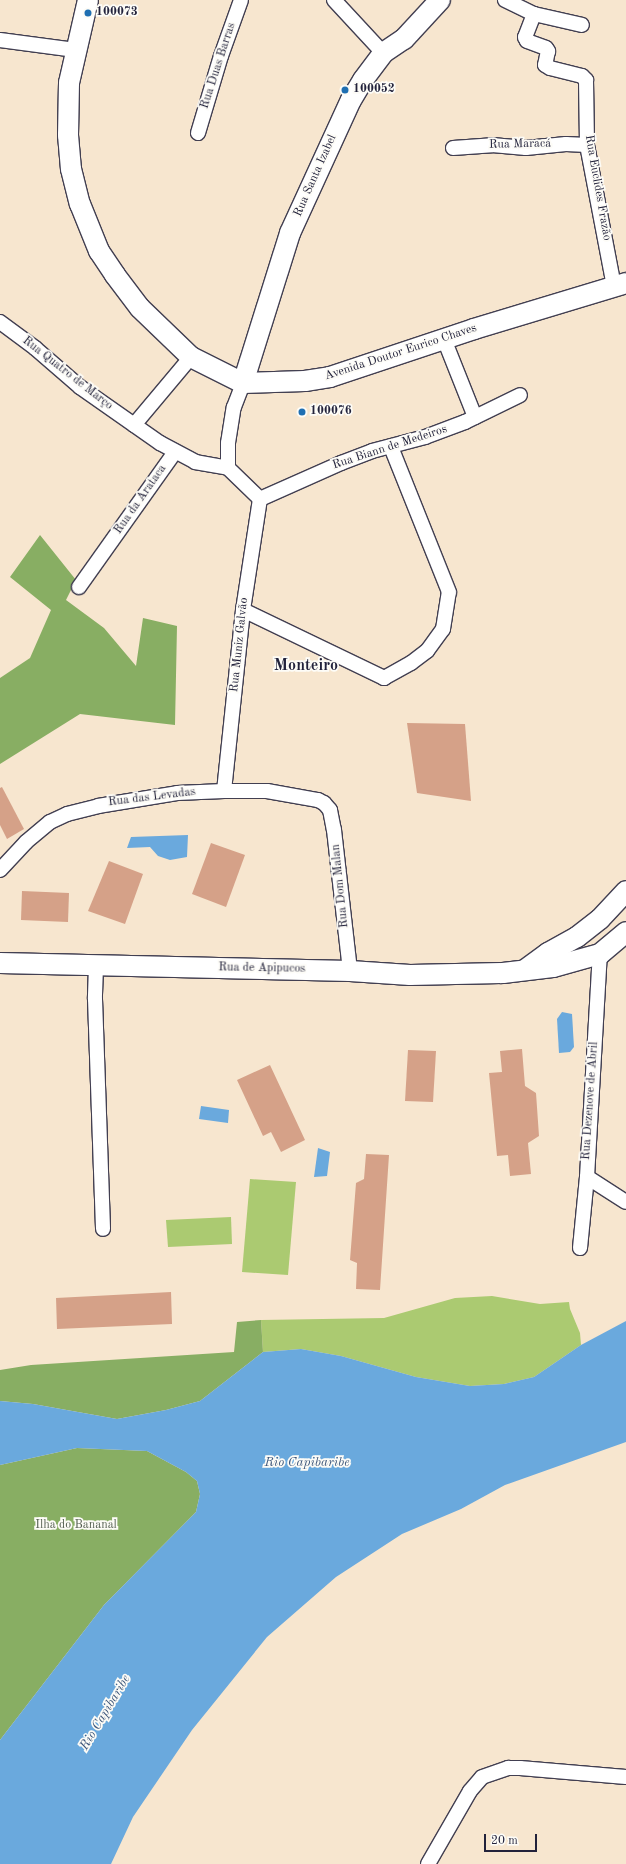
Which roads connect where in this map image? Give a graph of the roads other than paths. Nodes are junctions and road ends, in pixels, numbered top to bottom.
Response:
1 (88, 0) edge
2 (241, 0) edge
3 (334, 0) edge
4 (440, 0) edge
5 (505, 0) edge
6 (534, 14) junction
7 (582, 25) dead end
8 (0, 40) edge
9 (75, 50) junction
10 (383, 53) junction
11 (198, 133) dead end
12 (587, 145) junction
13 (453, 148) dead end
14 (620, 285) edge
15 (0, 322) edge
16 (444, 339) junction
17 (191, 357) junction
18 (242, 383) junction
19 (520, 395) dead end
20 (474, 418) junction
21 (134, 425) junction
22 (391, 447) junction
23 (175, 452) junction
24 (228, 468) junction
25 (260, 499) junction
26 (79, 587) dead end
27 (243, 610) junction
28 (224, 791) junction
29 (324, 803) joint
30 (0, 870) edge
31 (626, 891) edge
32 (626, 932) edge
33 (600, 954) junction
34 (0, 963) edge
35 (96, 966) junction
36 (350, 971) junction
37 (523, 971) junction
38 (587, 1177) junction
39 (626, 1202) edge
40 (103, 1229) dead end
41 (580, 1248) dead end
42 (626, 1777) edge
43 (428, 1864) edge

1 - 9 street, Avenida Doutor Eurico Chaves
2 - 11 street, Rua Duas Barras
3 - 10 street
4 - 10 street, Rua Santa Izabel
5 - 6 street
6 - 7 street
6 - 12 street, Rua Euclides Frazão
8 - 9 street
9 - 17 street, Avenida Doutor Eurico Chaves
10 - 18 street, Rua Santa Izabel
12 - 13 street, Rua Maracá
12 - 14 street, Rua Euclides Frazão
14 - 16 street, Avenida Doutor Eurico Chaves
15 - 21 street, Rua Quatro de Março
16 - 18 street, Avenida Doutor Eurico Chaves
16 - 20 street
17 - 18 street, Avenida Doutor Eurico Chaves
17 - 21 street
18 - 24 street
19 - 20 street, Rua Biann de Medeiros
20 - 22 street, Rua Biann de Medeiros
21 - 23 street, Rua da Arataca
22 - 25 street, Rua Biann de Medeiros
22 - 27 street
23 - 24 street
23 - 26 street, Rua da Arataca
24 - 25 street
25 - 27 street, Rua Muniz Galvão
27 - 28 street, Rua Muniz Galvão
28 - 29 street, Rua das Levadas
28 - 30 street, Rua das Levadas
29 - 36 street, Rua Dom Malan
31 - 37 street
32 - 33 street
33 - 37 street, Rua de Apipucos
33 - 38 street, Rua Dezenove de Abril
34 - 35 street, Rua de Apipucos
35 - 36 street, Rua de Apipucos
35 - 40 street
36 - 37 street, Rua de Apipucos
38 - 39 street
38 - 41 street, Rua Dezenove de Abril
42 - 43 street

